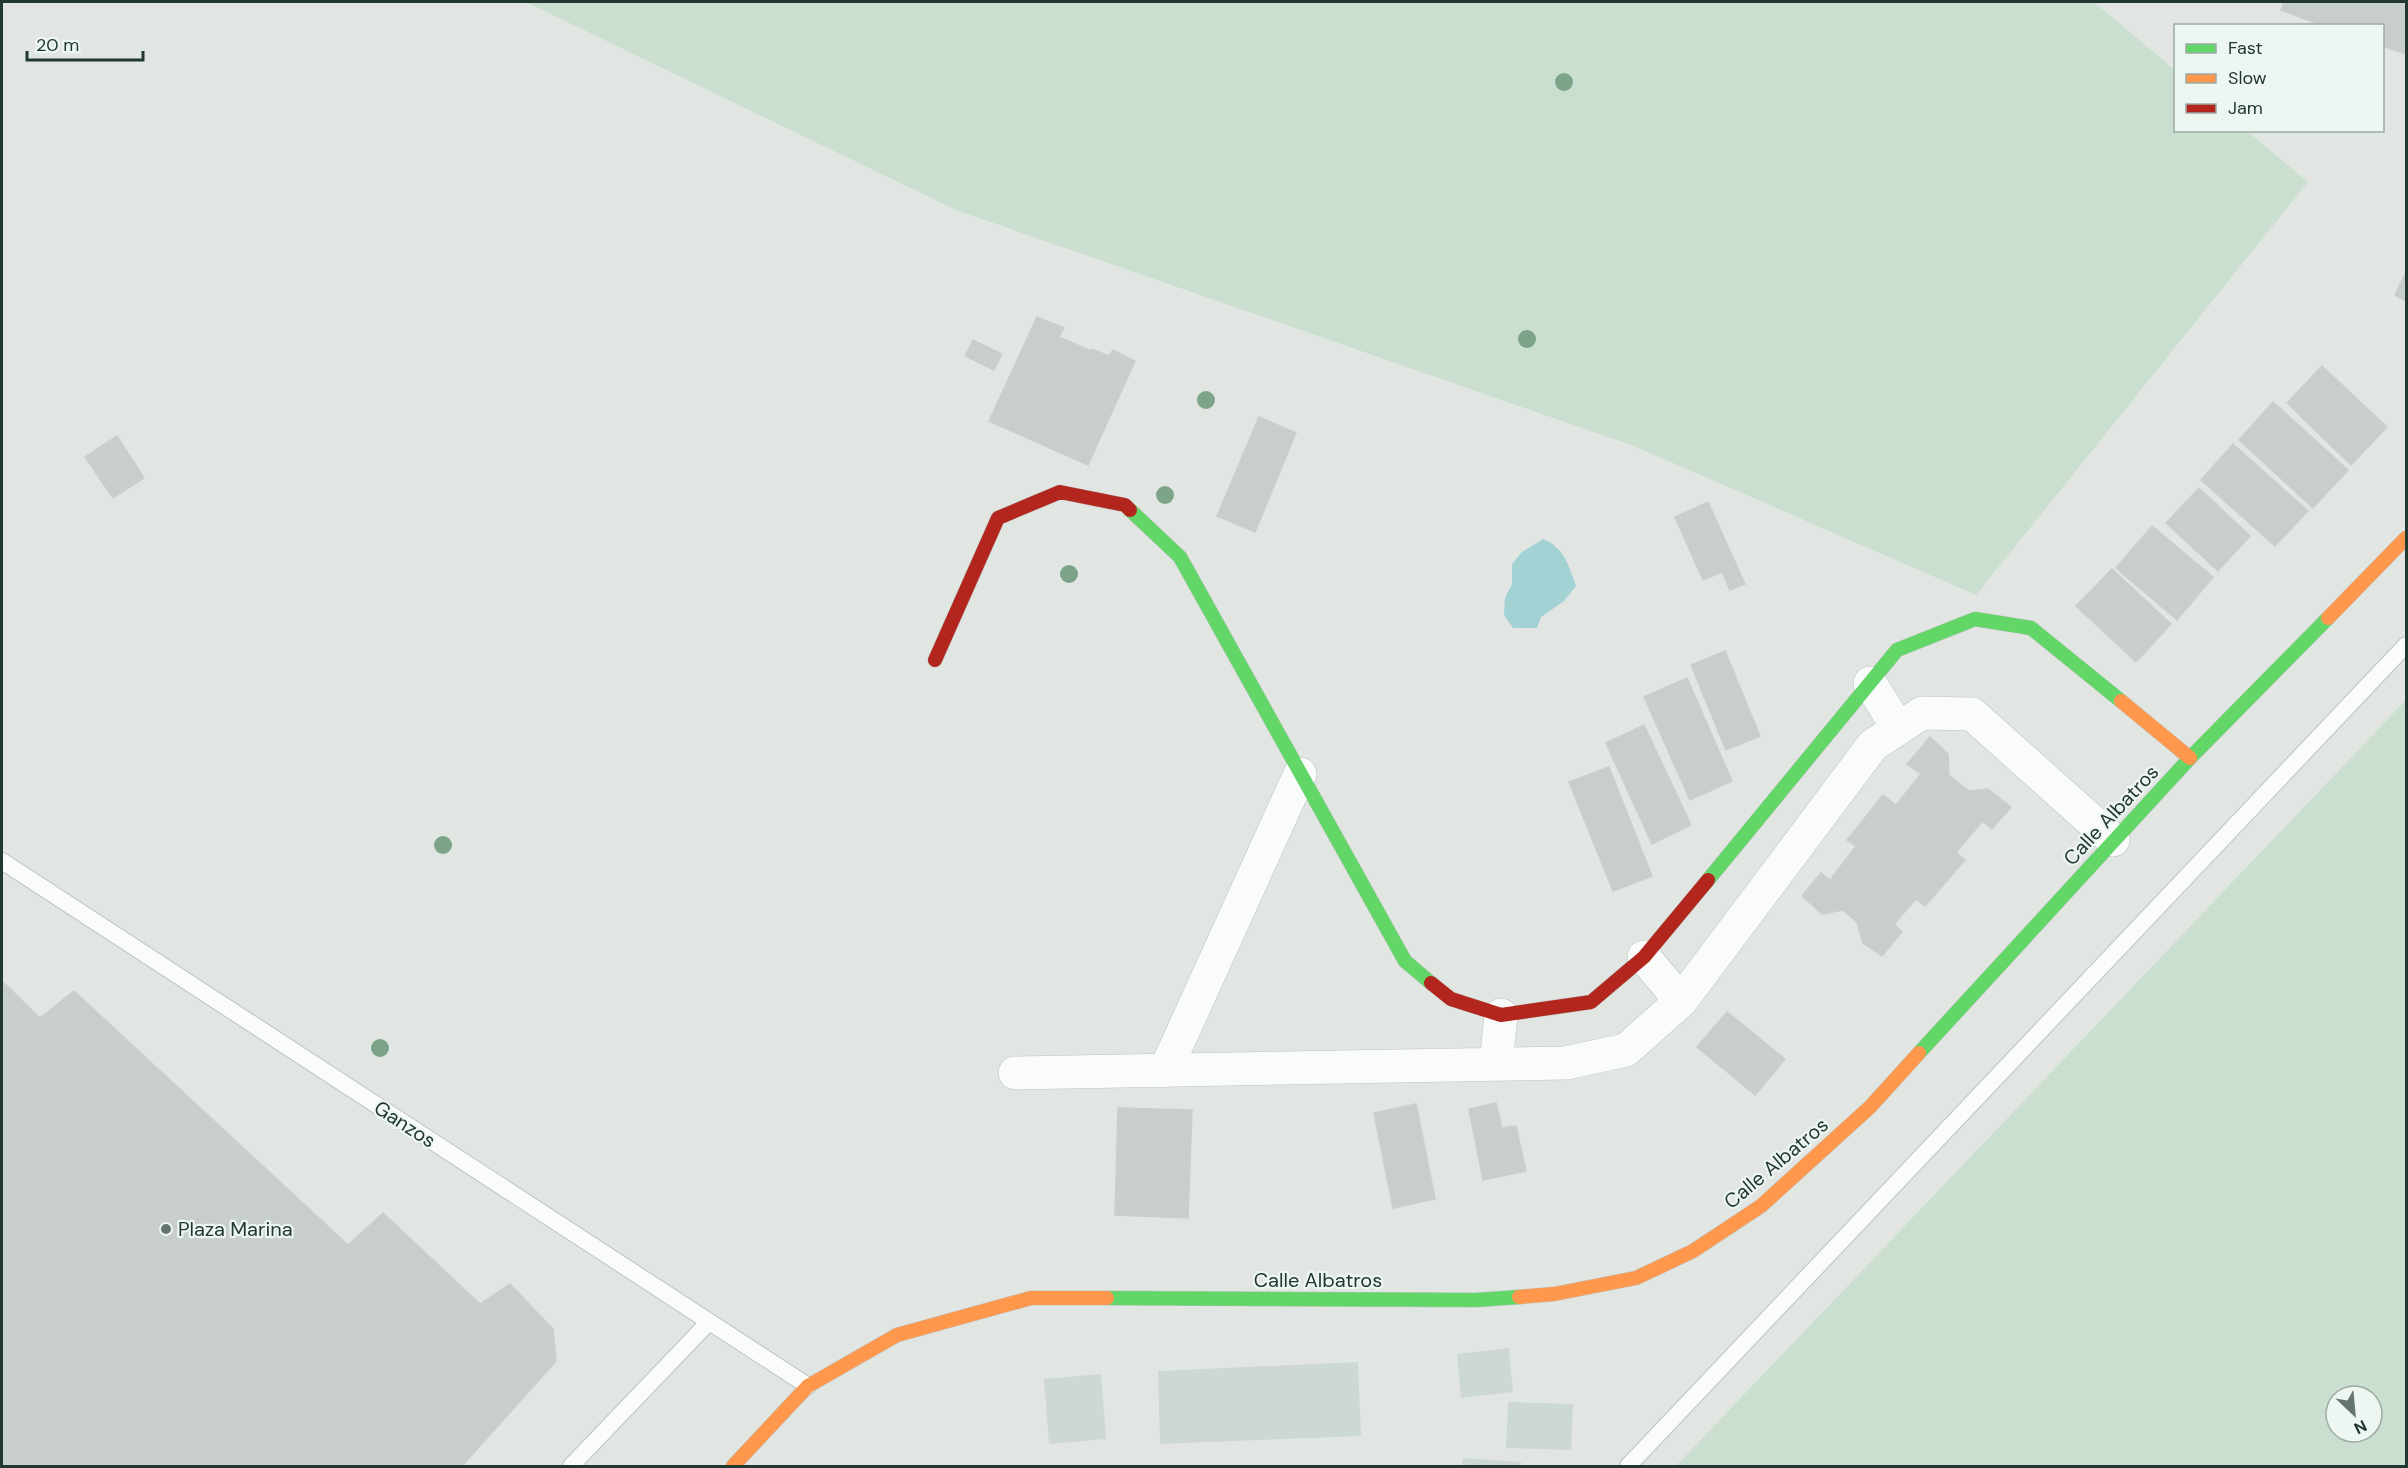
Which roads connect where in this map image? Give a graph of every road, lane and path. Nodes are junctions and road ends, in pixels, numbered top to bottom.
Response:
1 (2406, 538) edge
2 (2406, 645) edge
3 (934, 660) dead end
4 (1870, 683) junction
5 (1898, 728) junction
6 (2190, 758) junction
7 (1300, 774) junction
8 (2113, 840) junction
9 (2, 861) edge
10 (1644, 957) junction
11 (1681, 1001) junction
12 (1501, 1015) junction
13 (1496, 1064) junction
14 (1165, 1071) junction
15 (1016, 1073) dead end
16 (709, 1322) junction
17 (808, 1386) junction
18 (571, 1467) edge
19 (733, 1467) edge
20 (1628, 1467) edge

1 - 6 street, Calle Albatros
2 - 20 lane
3 - 7 street
4 - 5 street
4 - 6 street
4 - 10 street
5 - 8 street
5 - 11 street
6 - 8 street, Calle Albatros
7 - 12 street
7 - 14 street
8 - 17 street, Calle Albatros
9 - 16 lane, Ganzos
10 - 11 street
10 - 12 street
11 - 13 street
12 - 13 street
13 - 14 street
14 - 15 street
16 - 17 lane, Ganzos
16 - 18 lane
17 - 19 street, Calle Albatros

